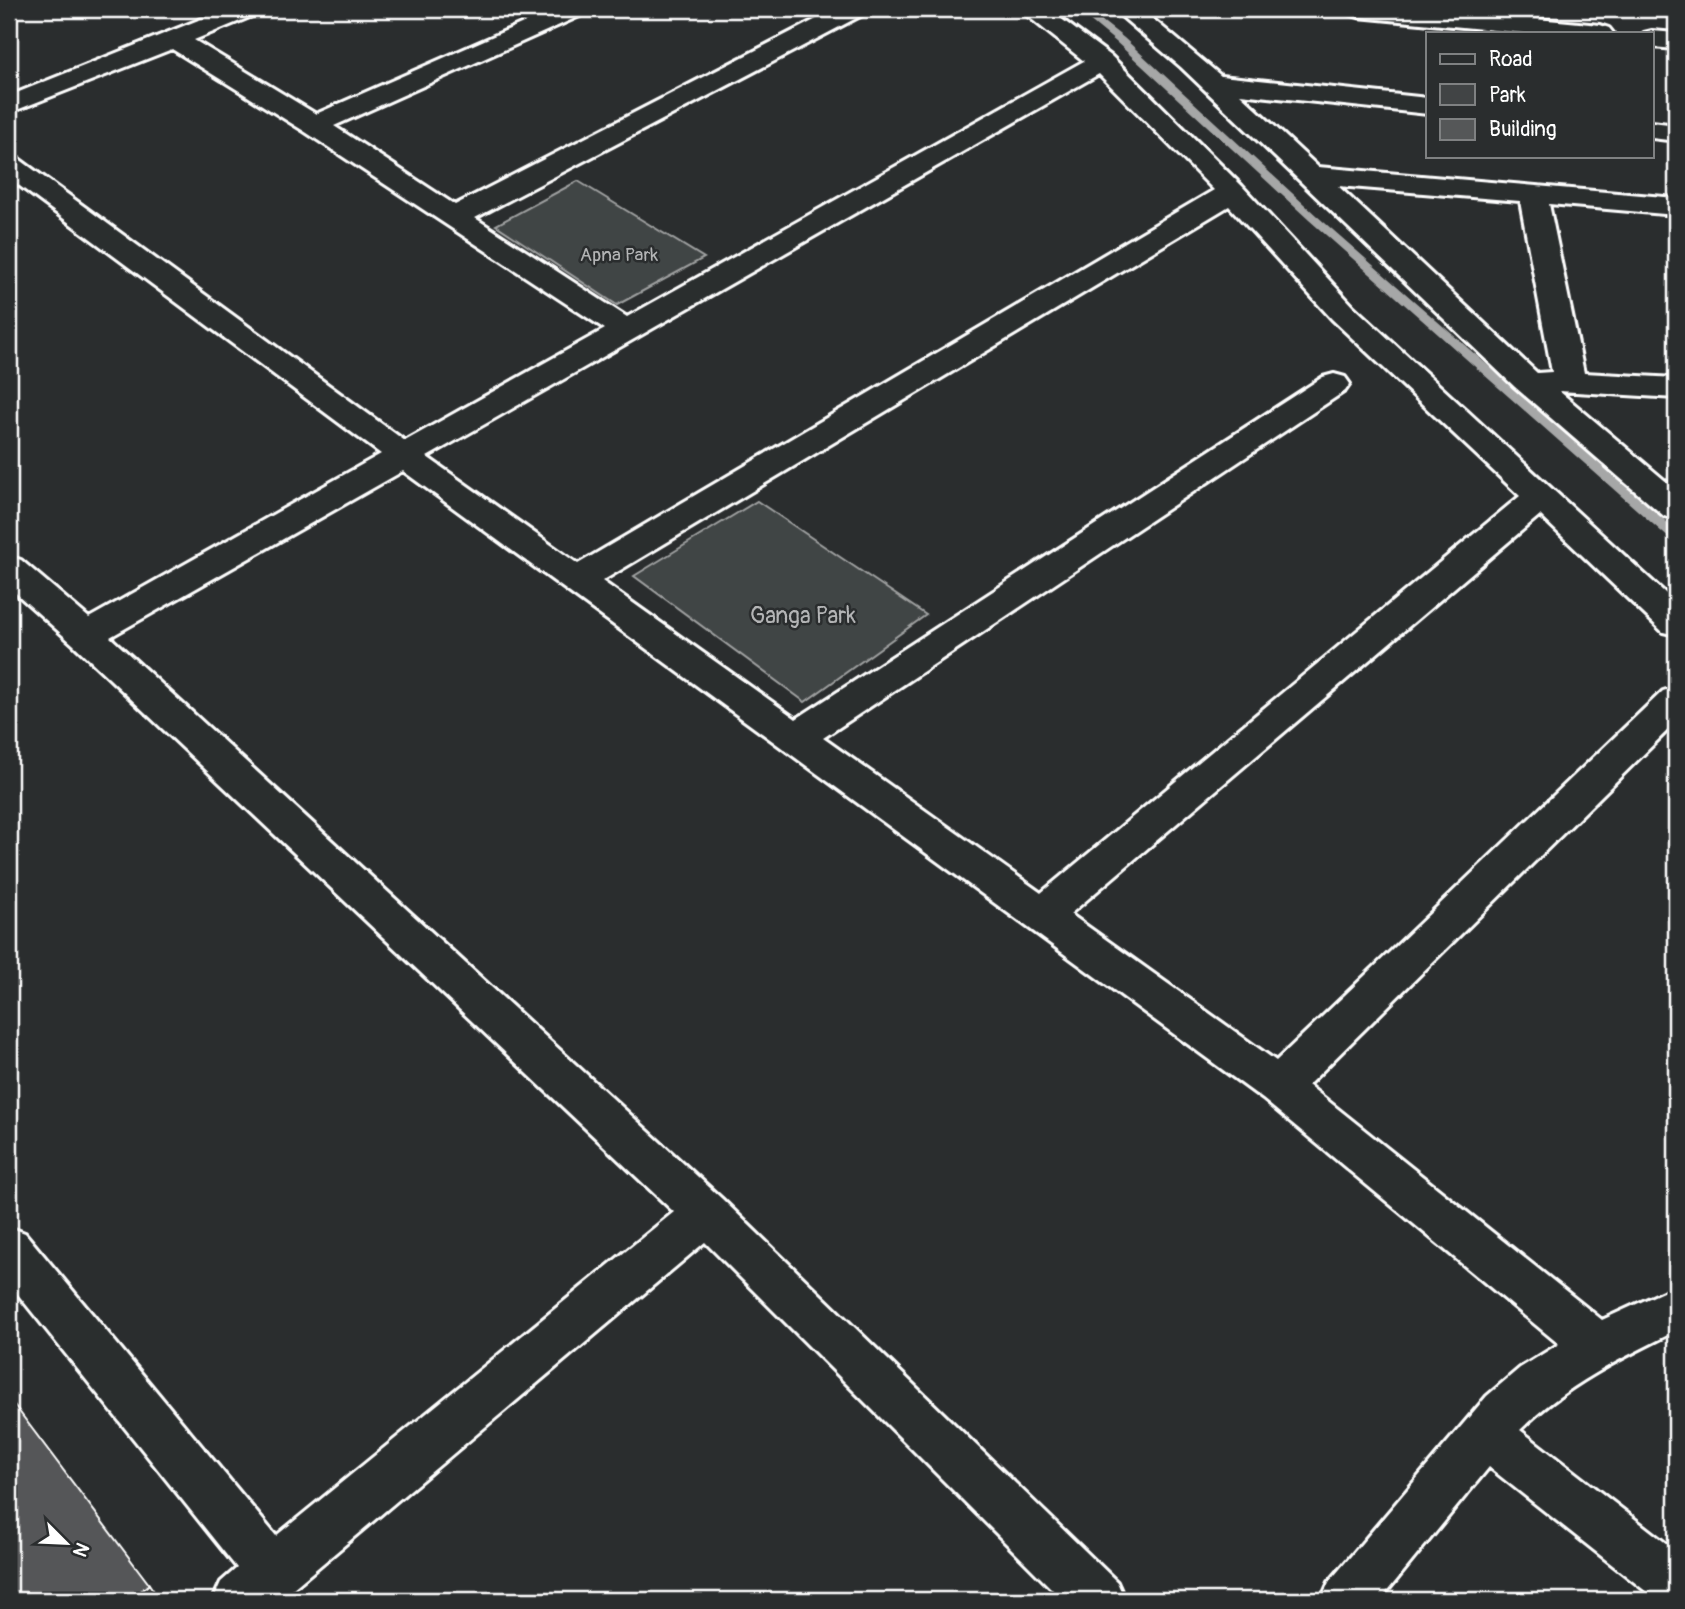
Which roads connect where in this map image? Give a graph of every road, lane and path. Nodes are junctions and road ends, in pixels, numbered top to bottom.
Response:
1 (248, 9) edge
2 (575, 9) edge
3 (855, 9) edge
4 (1032, 9) edge
5 (1126, 9) edge
6 (1358, 9) edge
7 (1504, 16) edge
8 (1594, 32) edge
9 (1654, 39) edge
10 (176, 40) junction
11 (1676, 41) edge
12 (1102, 62) junction
13 (1214, 83) junction
14 (9, 105) edge
15 (1426, 106) edge
16 (314, 125) junction
17 (1654, 130) edge
18 (1676, 134) edge
19 (9, 165) edge
20 (1311, 175) junction
21 (1232, 192) junction
22 (1532, 193) junction
23 (1676, 206) edge
24 (452, 218) junction
25 (625, 329) junction
26 (1526, 380) junction
27 (1570, 383) junction
28 (1334, 384) dead end
29 (1676, 388) edge
30 (406, 457) junction
31 (1541, 496) junction
32 (1674, 505) edge
33 (9, 568) edge
34 (579, 579) junction
35 (1676, 624) edge
36 (86, 635) junction
37 (1676, 700) edge
38 (797, 737) junction
39 (1042, 915) junction
40 (1278, 1086) junction
41 (706, 1213) junction
42 (9, 1248) edge
43 (1676, 1307) edge
44 (1598, 1346) junction
45 (1486, 1434) junction
46 (1676, 1583) edge
47 (256, 1586) edge
48 (1099, 1600) edge
49 (1347, 1600) edge

1 - 10 street
2 - 16 street
3 - 24 street
4 - 12 street
5 - 13 street
6 - 7 street
7 - 8 street
9 - 11 street
10 - 14 street
10 - 16 street
12 - 21 street
12 - 25 street
13 - 15 street
13 - 20 street
16 - 24 street
17 - 18 street
19 - 30 street
20 - 22 street
20 - 26 street
21 - 31 street
21 - 34 street
22 - 23 street
22 - 27 street
24 - 25 street
25 - 30 street
26 - 27 street
26 - 32 street
27 - 29 street
28 - 38 street
30 - 34 street
30 - 36 street
31 - 35 street
31 - 39 street
33 - 36 street
34 - 38 street
36 - 41 street
37 - 40 street
38 - 39 street
39 - 40 street
40 - 44 street
41 - 47 street
41 - 48 street
42 - 47 street
43 - 44 street
44 - 45 street
45 - 46 street
45 - 49 street

